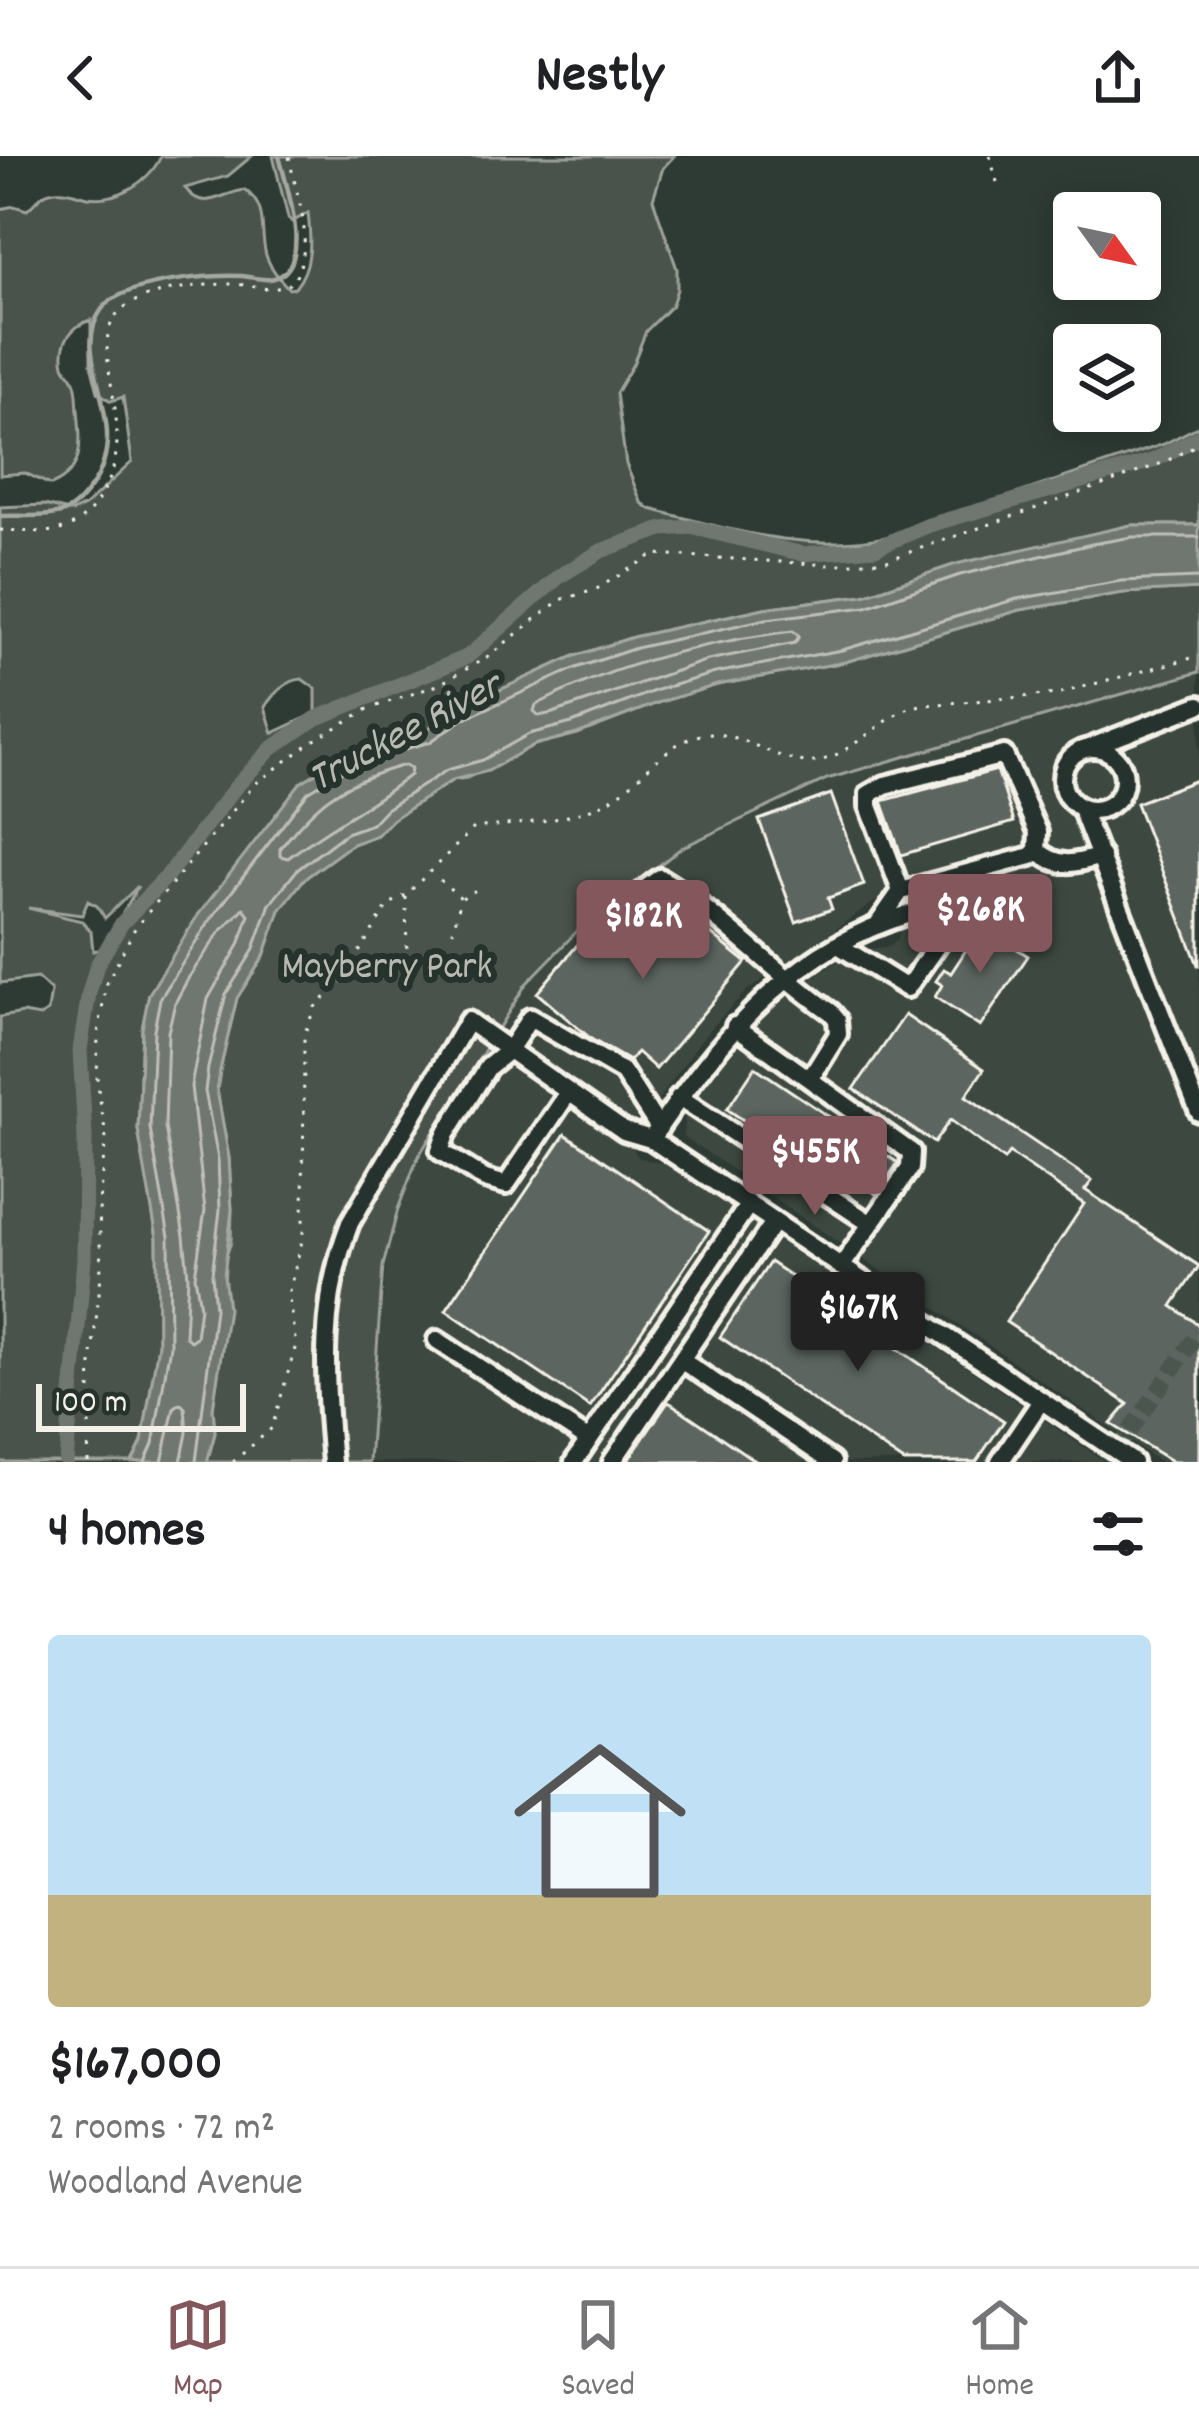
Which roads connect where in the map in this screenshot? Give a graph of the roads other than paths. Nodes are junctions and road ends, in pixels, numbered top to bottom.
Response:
1 (1199, 705) edge
2 (1089, 748) junction
3 (1082, 808) junction
4 (1037, 850) junction
5 (1101, 856) junction
6 (901, 891) junction
7 (612, 914) dead end
8 (878, 925) junction
9 (838, 945) junction
10 (785, 981) junction
11 (735, 1026) junction
12 (509, 1050) junction
13 (810, 1079) junction
14 (569, 1092) junction
15 (680, 1097) junction
16 (1199, 1112) edge
17 (655, 1133) junction
18 (748, 1204) junction
19 (775, 1222) junction
20 (871, 1224) junction
21 (841, 1267) junction
22 (437, 1340) dead end
23 (681, 1360) junction
24 (1041, 1401) junction
25 (589, 1440) junction
26 (332, 1462) edge
27 (574, 1462) edge
28 (612, 1462) edge
29 (832, 1462) edge
30 (1000, 1462) edge
31 (1133, 1462) edge

1 - 2 street
2 - 3 street
2 - 3 street
3 - 5 street
4 - 5 street
4 - 6 street
4 - 6 street
5 - 16 street
6 - 8 street
7 - 10 street
8 - 9 street
8 - 9 street
9 - 10 street
10 - 11 street
10 - 13 street
11 - 13 street
11 - 15 street
12 - 14 street
12 - 14 street
12 - 17 street
12 - 26 street
13 - 20 street
14 - 17 street
15 - 17 street
15 - 20 street
17 - 18 street
18 - 19 street
18 - 25 street
19 - 21 street
19 - 23 street
20 - 21 street
21 - 24 street
22 - 25 street
23 - 28 street
23 - 29 street
24 - 30 street
24 - 31 street
25 - 27 street

